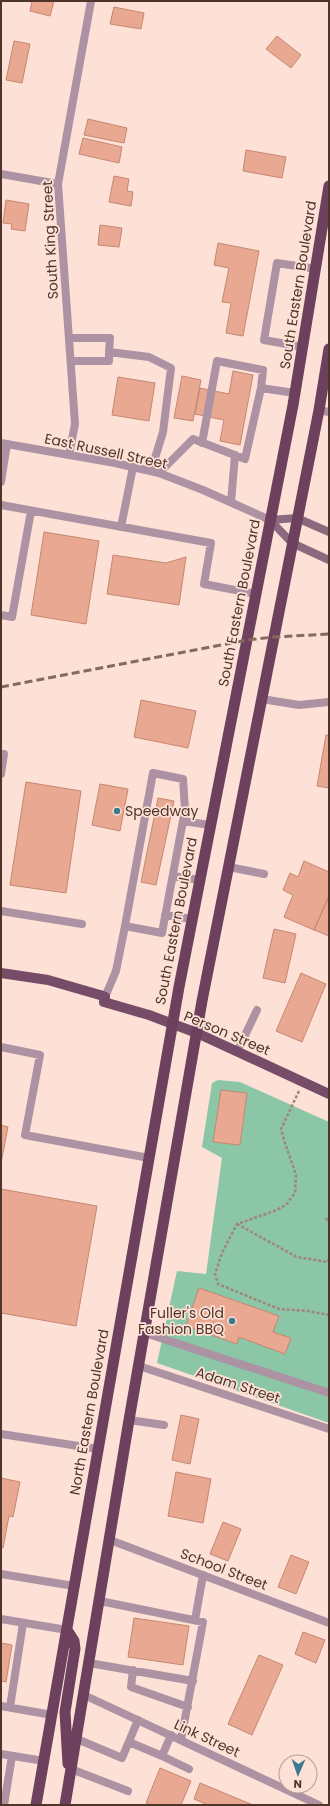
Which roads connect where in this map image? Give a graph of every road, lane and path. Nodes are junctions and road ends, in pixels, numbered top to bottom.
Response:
1 (91, 1) edge
2 (1, 174) edge
3 (58, 184) junction
4 (329, 186) edge
5 (316, 269) junction
6 (69, 338) junction
7 (303, 347) junction
8 (329, 349) edge
9 (109, 352) junction
10 (70, 361) junction
11 (261, 388) junction
12 (295, 393) junction
13 (324, 411) edge
14 (202, 442) junction
15 (4, 444) edge
16 (69, 455) junction
17 (235, 455) junction
18 (133, 467) junction
19 (155, 472) junction
20 (1, 482) edge
21 (231, 502) junction
22 (1, 505) edge
23 (31, 511) junction
24 (297, 518) junction
25 (270, 520) junction
26 (121, 527) junction
27 (329, 532) edge
28 (292, 543) junction
29 (329, 560) edge
30 (256, 594) junction
31 (1, 615) edge
32 (262, 699) junction
33 (329, 702) edge
34 (1, 754) edge
35 (1, 774) edge
36 (183, 821) junction
37 (210, 825) junction
38 (229, 867) junction
39 (264, 874) dead end
40 (173, 876) junction
41 (200, 880) junction
42 (1, 911) edge
43 (165, 915) junction
44 (192, 919) junction
45 (82, 924) dead end
46 (125, 926) junction
47 (1, 973) edge
48 (105, 997) junction
49 (257, 1010) dead end
50 (172, 1025) junction
51 (197, 1033) junction
52 (1, 1047) edge
53 (237, 1052) junction
54 (303, 1082) junction
55 (329, 1094) edge
56 (149, 1158) junction
57 (326, 1218) dead end
58 (329, 1223) edge
59 (237, 1224) junction
60 (329, 1259) edge
61 (329, 1315) edge
62 (145, 1333) junction
63 (139, 1366) junction
64 (329, 1393) edge
65 (129, 1420) junction
66 (164, 1424) dead end
67 (329, 1429) edge
68 (1, 1434) edge
69 (98, 1449) junction
70 (110, 1540) junction
71 (1, 1574) edge
72 (203, 1575) junction
73 (74, 1586) junction
74 (100, 1601) junction
75 (1, 1619) edge
76 (195, 1620) junction
77 (23, 1623) junction
78 (329, 1623) edge
79 (66, 1630) junction
80 (89, 1663) junction
81 (133, 1670) junction
82 (193, 1681) junction
83 (84, 1694) junction
84 (1, 1706) edge
85 (10, 1707) junction
86 (188, 1707) junction
87 (52, 1715) junction
88 (138, 1720) junction
89 (171, 1735) junction
90 (76, 1739) junction
91 (181, 1740) junction
92 (128, 1742) junction
93 (1, 1754) edge
94 (12, 1756) junction
95 (162, 1756) junction
96 (44, 1761) junction
97 (71, 1769) junction
98 (189, 1769) dead end
99 (69, 1780) junction
100 (128, 1791) dead end
101 (67, 1804) edge
102 (4, 1805) edge
103 (36, 1805) edge
104 (319, 1805) edge

1 - 3 street, South King Street
2 - 3 street
3 - 6 street, South King Street
4 - 5 highway, South Eastern Boulevard
5 - 7 highway, South Eastern Boulevard
5 - 7 street
6 - 9 street
6 - 10 street, South King Street
7 - 12 highway, South Eastern Boulevard
8 - 13 highway
9 - 10 street
9 - 19 street
10 - 16 street, South King Street
11 - 12 street
11 - 14 street
11 - 17 street
12 - 25 highway, South Eastern Boulevard
13 - 24 highway
14 - 17 street
14 - 19 street
15 - 16 street, East Russell Street
15 - 20 street
16 - 18 street, East Russell Street
17 - 21 street
18 - 19 street, East Russell Street
18 - 26 street
19 - 21 street, East Russell Street
21 - 25 street, East Russell Street
22 - 23 street
23 - 26 street
23 - 31 street
24 - 25 main road, East Russell Street
24 - 27 main road, East Russell Street
24 - 28 highway
25 - 28 main road, East Russell Street
25 - 30 highway, South Eastern Boulevard
26 - 30 street
28 - 29 main road, East Russell Street
28 - 32 highway
30 - 37 highway, South Eastern Boulevard
32 - 33 street
32 - 38 highway
34 - 35 street
36 - 37 street
36 - 40 street
36 - 46 street
37 - 41 highway, South Eastern Boulevard
38 - 39 street
38 - 51 highway
40 - 41 street
40 - 43 street
41 - 44 highway, South Eastern Boulevard
42 - 45 street
43 - 44 street
43 - 46 street
44 - 50 highway, South Eastern Boulevard
46 - 48 street
47 - 48 main road, Person Street
48 - 50 main road, Person Street
49 - 53 street
50 - 51 main road, Person Street
50 - 56 highway, North Eastern Boulevard
51 - 53 main road, Person Street
51 - 62 highway
52 - 56 street
53 - 54 main road, Person Street
54 - 55 main road, Person Street
54 - 59 path
56 - 69 highway, North Eastern Boulevard
57 - 58 path
59 - 60 path
59 - 61 path
62 - 63 highway
62 - 64 street
63 - 65 highway
63 - 67 street, Adam Street
65 - 66 street
65 - 70 highway
68 - 69 street
69 - 73 highway, North Eastern Boulevard
70 - 72 street, School Street
70 - 74 highway
71 - 73 street
72 - 76 street
72 - 78 street, School Street
73 - 79 highway, North Eastern Boulevard
74 - 76 street
74 - 80 highway
75 - 77 street
76 - 82 street
77 - 79 street
77 - 85 street
79 - 87 highway, North Eastern Boulevard
79 - 99 highway
80 - 81 street
80 - 83 highway
81 - 82 street
81 - 86 street
82 - 86 street
83 - 88 street, Link Street
83 - 90 highway
84 - 85 street
85 - 87 street
86 - 91 street
87 - 96 highway, North Eastern Boulevard
88 - 89 street, Link Street
88 - 92 street
89 - 91 street, Link Street
89 - 95 street
90 - 92 street
90 - 97 highway
91 - 104 street, Link Street
92 - 95 street
93 - 94 street
94 - 96 street
94 - 102 street
95 - 98 street
96 - 103 highway, North Eastern Boulevard
97 - 99 highway
97 - 100 street
99 - 101 highway

